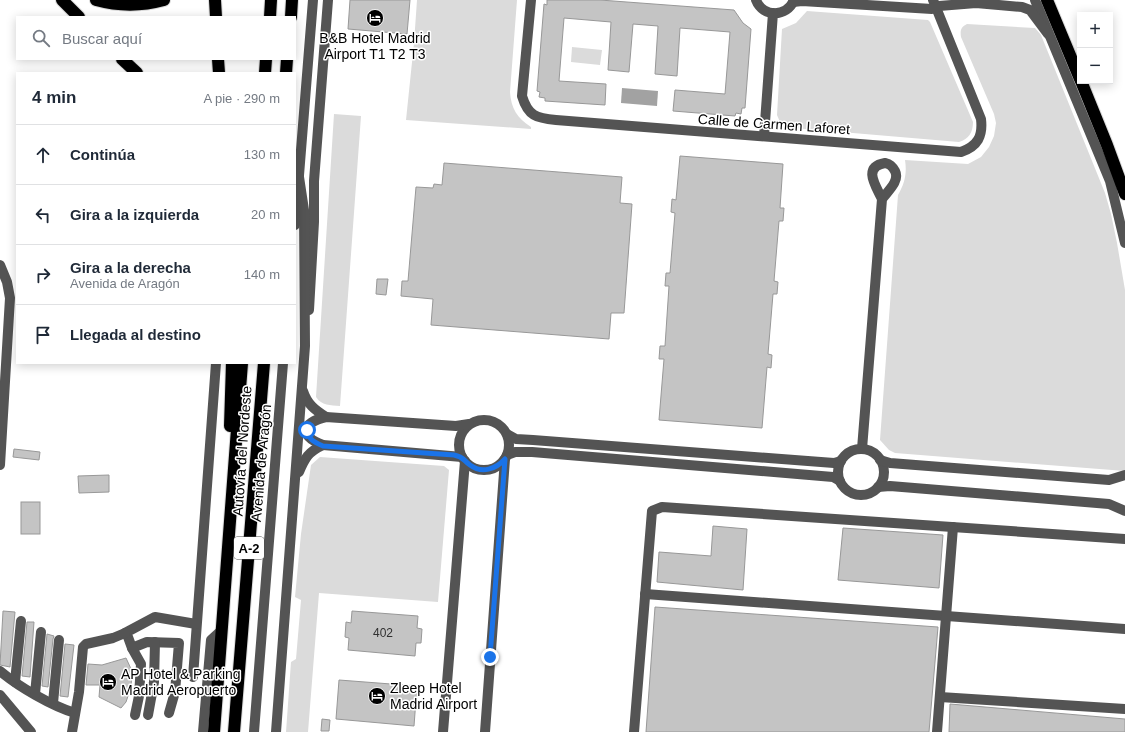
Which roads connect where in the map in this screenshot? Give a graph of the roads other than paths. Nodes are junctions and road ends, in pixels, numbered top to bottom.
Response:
1 (62, 0) edge
2 (96, 0) edge
3 (124, 0) edge
4 (162, 0) edge
5 (271, 0) edge
6 (292, 0) edge
7 (313, 0) edge
8 (328, 0) edge
9 (531, 0) edge
10 (756, 0) edge
11 (1035, 0) edge
12 (1047, 0) edge
13 (794, 1) edge
14 (934, 4) edge
15 (773, 14) junction
16 (79, 16) edge
17 (270, 16) edge
18 (291, 16) edge
19 (1048, 34) junction
20 (123, 60) edge
21 (218, 60) edge
22 (266, 60) edge
23 (287, 60) edge
24 (136, 72) edge
25 (219, 72) edge
26 (265, 72) edge
27 (286, 72) edge
28 (1077, 73) edge
29 (1082, 84) edge
30 (764, 136) junction
31 (299, 177) junction
32 (1125, 194) edge
33 (882, 198) dead end
34 (296, 213) edge
35 (1125, 243) edge
36 (0, 265) edge
37 (14, 298) edge
38 (305, 346) junction
39 (216, 364) edge
40 (232, 364) edge
41 (242, 364) edge
42 (264, 364) edge
43 (283, 364) edge
44 (302, 388) junction
45 (326, 417) junction
46 (469, 424) junction
47 (507, 434) junction
48 (323, 446) junction
49 (862, 449) junction
50 (506, 457) junction
51 (463, 459) junction
52 (880, 460) junction
53 (841, 461) junction
54 (0, 465) edge
55 (1125, 475) edge
56 (840, 480) junction
57 (295, 483) junction
58 (878, 487) junction
59 (1125, 511) edge
60 (953, 527) junction
61 (1125, 539) edge
62 (226, 571) junction
63 (645, 594) junction
64 (945, 617) junction
65 (21, 621) dead end
66 (196, 624) junction
67 (1125, 629) edge
68 (222, 630) junction
69 (41, 632) dead end
70 (125, 633) junction
71 (59, 640) dead end
72 (155, 642) junction
73 (132, 648) junction
74 (0, 671) edge
75 (193, 677) dead end
76 (15, 682) junction
77 (35, 694) junction
78 (0, 696) edge
79 (940, 697) junction
80 (53, 703) junction
81 (1125, 710) edge
82 (76, 713) junction
83 (169, 714) dead end
84 (135, 715) dead end
85 (148, 715) dead end
86 (32, 732) edge
87 (72, 732) edge
88 (203, 732) edge
89 (214, 732) edge
90 (234, 732) edge
91 (254, 732) edge
92 (276, 732) edge
93 (443, 732) edge
94 (485, 732) edge
95 (634, 732) edge
96 (937, 732) edge

1 - 16 highway
2 - 4 highway
3 - 4 highway
5 - 17 highway
6 - 18 highway
7 - 31 street
8 - 38 street
9 - 30 street, Calle de Carmen Laforet
10 - 15 street
11 - 19 street
12 - 28 highway
13 - 14 street
13 - 15 street
14 - 19 street
14 - 30 street, Calle de Carmen Laforet
15 - 30 street
19 - 35 street
20 - 24 highway
21 - 25 highway
22 - 26 highway
23 - 27 highway
29 - 32 highway
31 - 34 street
31 - 38 street
33 - 49 street
36 - 37 street
37 - 54 street
38 - 44 street
39 - 66 street
40 - 62 highway
41 - 62 highway, Autovía del Nordeste / A-2
42 - 90 highway, Autovía del Nordeste / A-2
43 - 91 street, Avenida de Aragón
44 - 45 street
44 - 57 street
45 - 46 street
45 - 48 street
46 - 47 street
46 - 51 street
47 - 50 street
47 - 53 street
48 - 51 street
48 - 57 street
49 - 52 street
49 - 53 street
50 - 51 street
50 - 56 street
50 - 94 street
51 - 93 street
52 - 55 street
52 - 58 street
53 - 56 street
56 - 58 street
57 - 92 street
58 - 59 street
60 - 61 street
60 - 63 street
60 - 64 street
62 - 68 highway, Autovía del Nordeste / A-2
63 - 64 street
63 - 95 street
64 - 67 street
64 - 79 street
65 - 76 street
66 - 70 street
66 - 75 street
68 - 88 street
68 - 89 highway, Autovía del Nordeste / A-2
69 - 77 street
70 - 73 street
70 - 82 street
71 - 80 street
72 - 73 street
72 - 83 street
72 - 85 street
73 - 84 street
74 - 76 street
76 - 77 street
77 - 80 street
78 - 86 street
79 - 81 street
79 - 96 street
80 - 82 street
82 - 87 street

